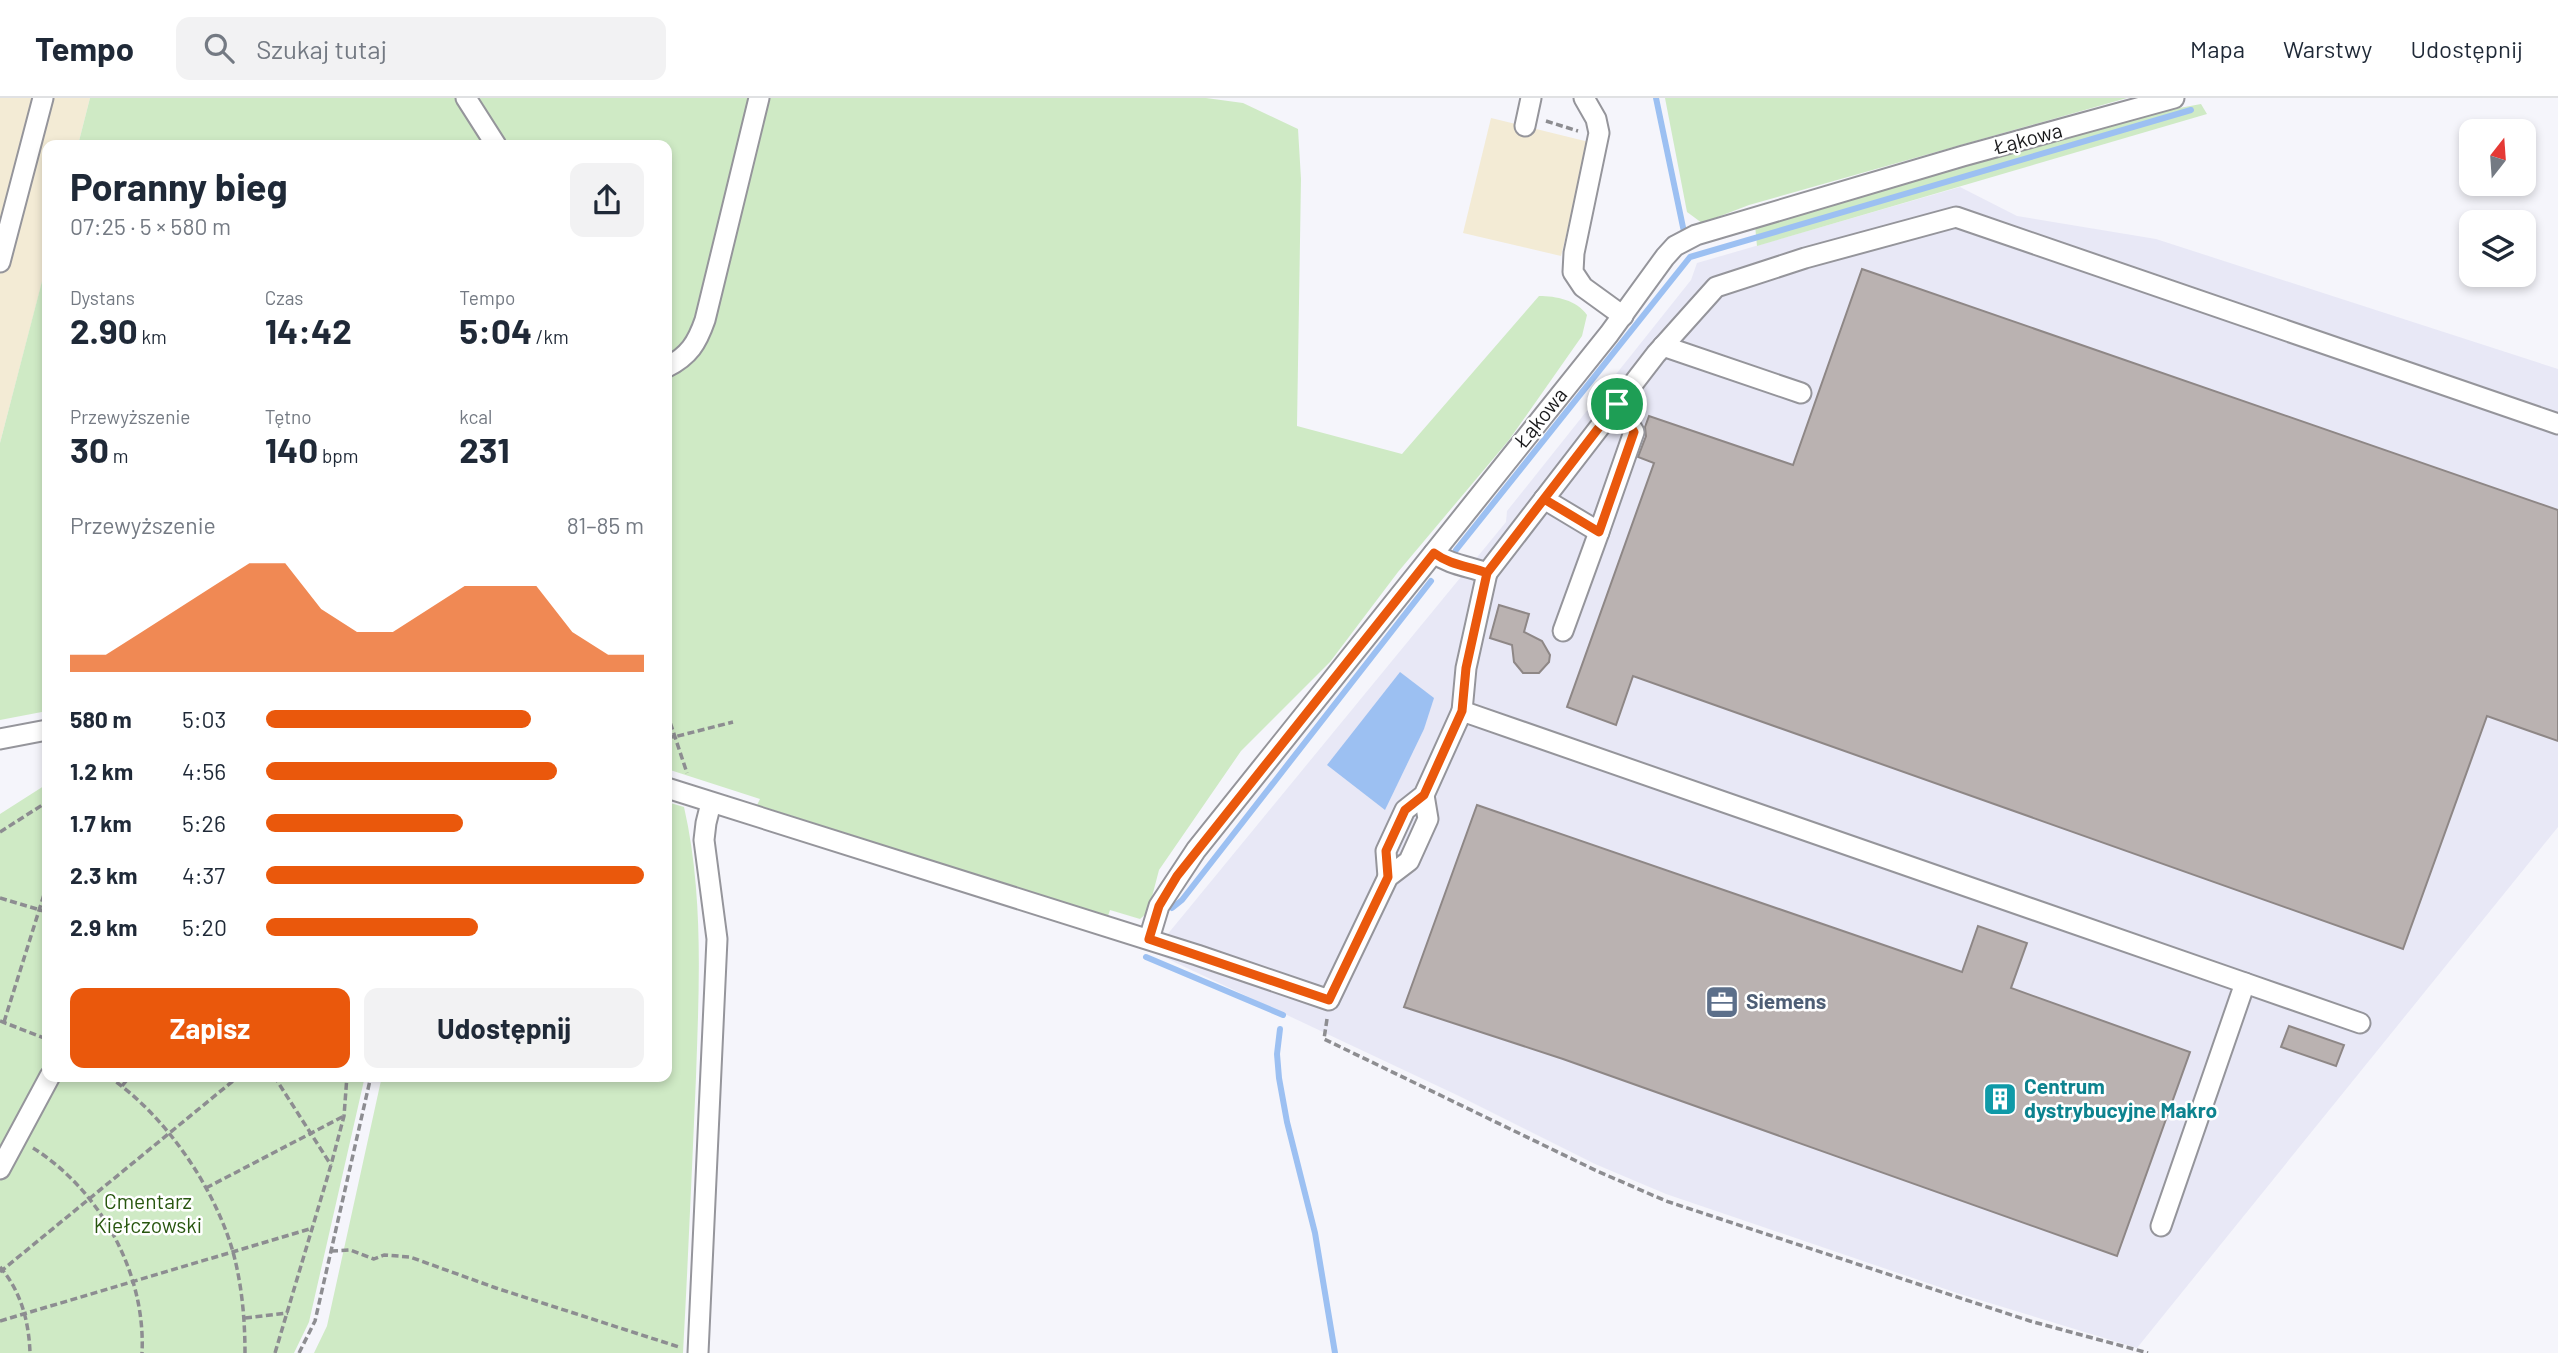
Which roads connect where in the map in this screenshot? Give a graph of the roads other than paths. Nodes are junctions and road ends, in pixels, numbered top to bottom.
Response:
1 (43, 98) edge
2 (466, 98) edge
3 (759, 98) edge
4 (1584, 98) edge
5 (2174, 98) edge
6 (493, 140) edge
7 (0, 262) edge
8 (1623, 316) junction
9 (1663, 346) junction
10 (672, 364) edge
11 (1801, 393) dead end
12 (1617, 404) junction
13 (2558, 424) edge
14 (1544, 499) junction
15 (1599, 532) junction
16 (1434, 553) junction
17 (1487, 573) junction
18 (1563, 631) dead end
19 (1462, 711) junction
20 (42, 731) edge
21 (0, 739) edge
22 (672, 790) edge
23 (711, 803) junction
24 (1149, 939) junction
25 (2245, 983) junction
26 (2360, 1023) dead end
27 (47, 1082) edge
28 (0, 1169) edge
29 (2161, 1226) dead end
30 (698, 1352) edge

1 - 7 street
2 - 6 street
3 - 10 street
4 - 8 street
5 - 8 street, Łąkowa
8 - 16 street, Łąkowa
9 - 11 street
9 - 12 street
9 - 13 street
12 - 14 street
12 - 15 street
14 - 15 street
14 - 17 street
15 - 18 street
16 - 17 street
16 - 24 street, Łąkowa
17 - 19 street
19 - 24 street
19 - 25 street
20 - 21 street
22 - 23 street
23 - 24 street
23 - 30 street
25 - 26 street
25 - 29 street
27 - 28 street

